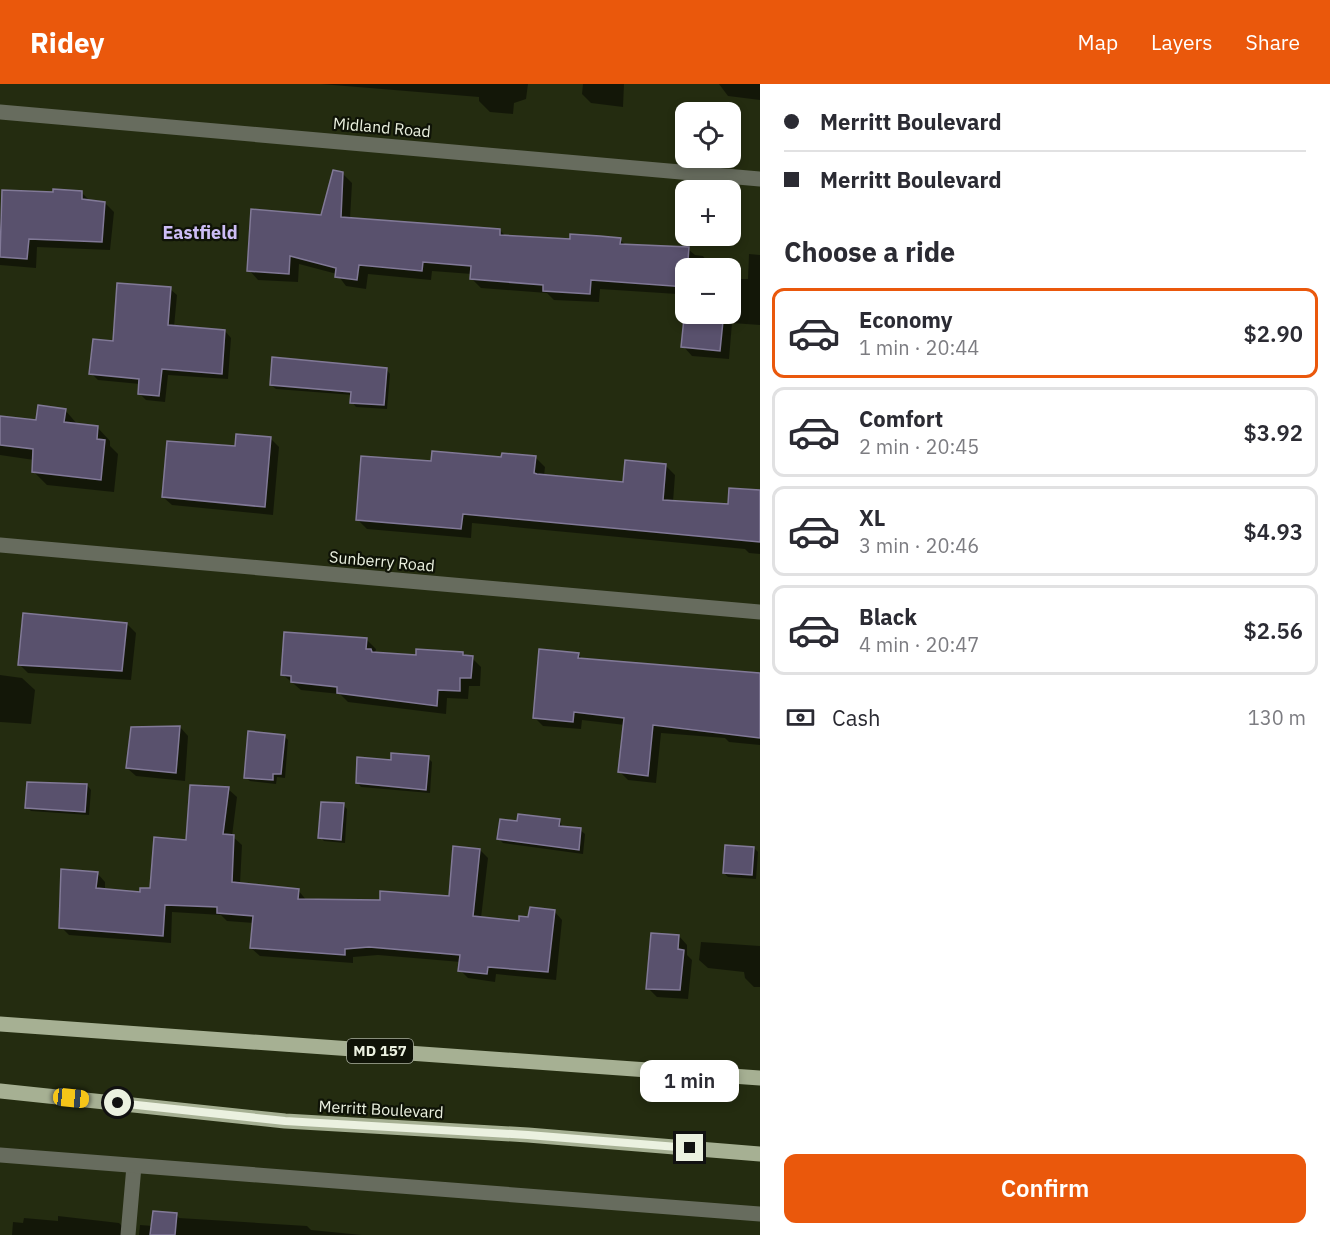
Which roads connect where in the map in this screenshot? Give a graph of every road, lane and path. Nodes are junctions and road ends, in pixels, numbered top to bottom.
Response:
1 (0, 112) edge
2 (760, 179) edge
3 (0, 545) edge
4 (760, 612) edge
5 (0, 1024) edge
6 (760, 1078) edge
7 (0, 1091) edge
8 (760, 1154) edge
9 (0, 1155) edge
10 (134, 1166) junction
11 (760, 1214) edge
12 (128, 1235) edge

1 - 2 street, Midland Road
3 - 4 street, Sunberry Road
5 - 6 main road, MD 157
7 - 8 main road, Merritt Boulevard
9 - 10 street
10 - 11 street
10 - 12 street

